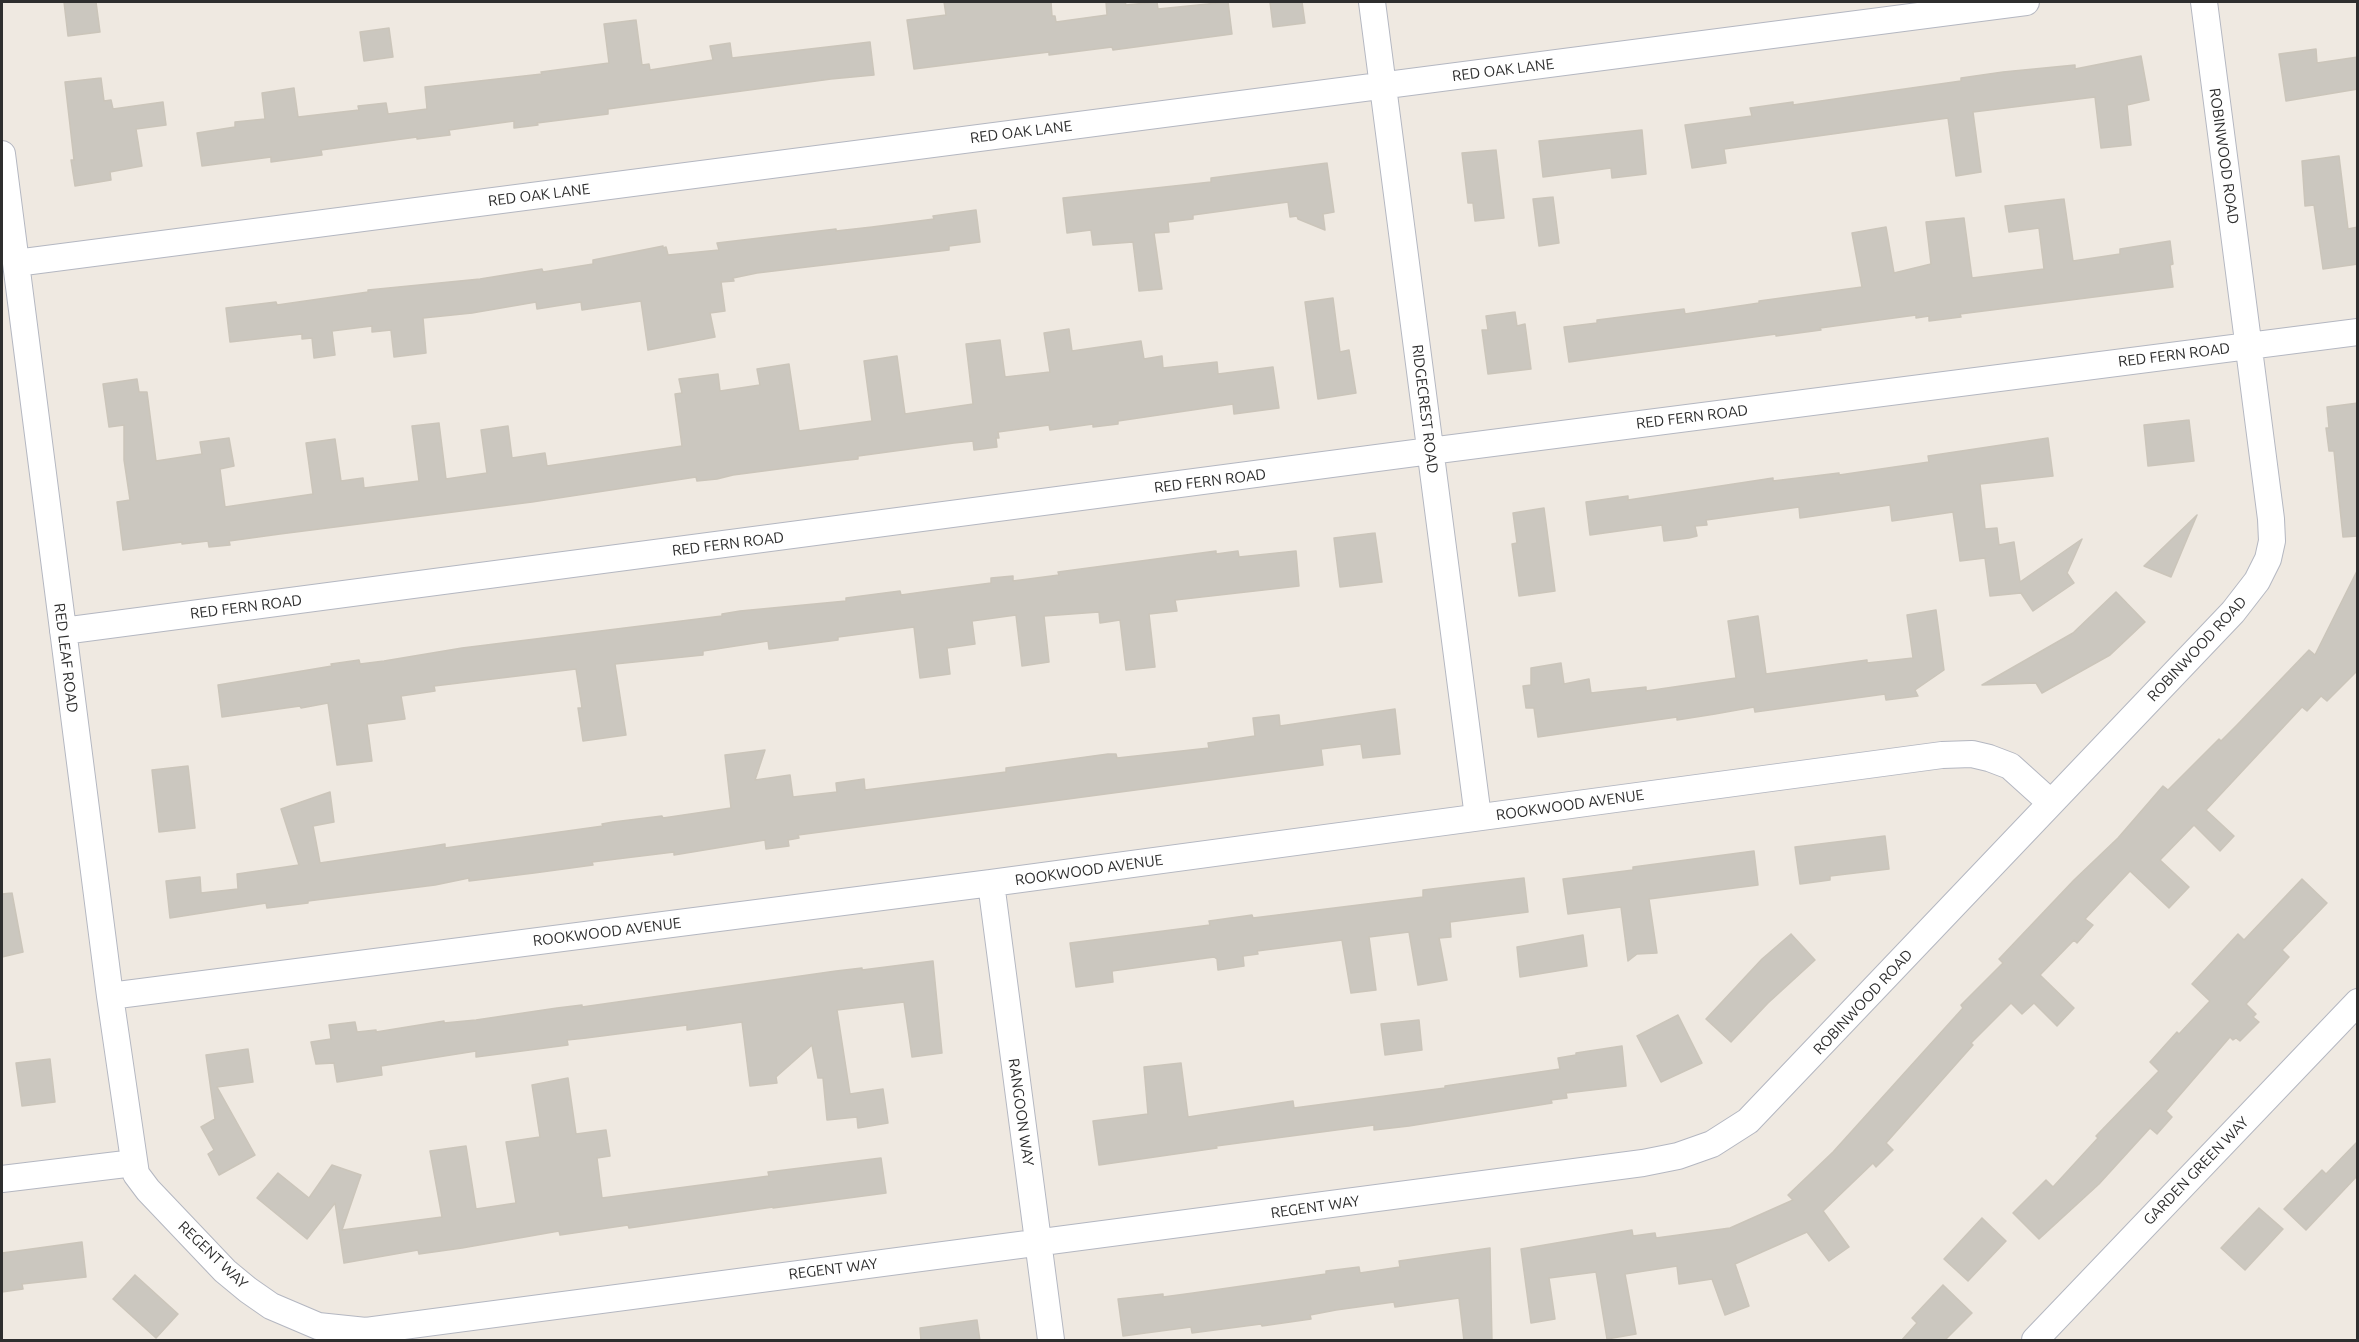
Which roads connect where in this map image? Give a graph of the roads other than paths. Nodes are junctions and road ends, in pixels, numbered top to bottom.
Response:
1 (1372, 2) edge
2 (2026, 2) edge
3 (2204, 2) edge
4 (1383, 84) junction
5 (2, 154) edge
6 (15, 263) junction
7 (2358, 332) edge
8 (2248, 346) junction
9 (1430, 451) junction
10 (63, 631) junction
11 (2051, 803) junction
12 (1478, 817) junction
13 (991, 883) junction
14 (110, 996) junction
15 (2358, 1002) edge
16 (1726, 1135) joint
17 (134, 1162) junction
18 (2, 1179) edge
19 (1039, 1244) junction
20 (1051, 1341) edge
21 (2035, 1341) edge

1 - 4 street, RIDGECREST ROAD
2 - 4 street, RED OAK LANE
3 - 8 street, ROBINWOOD ROAD
4 - 6 street, RED OAK LANE
4 - 9 street, RIDGECREST ROAD
5 - 6 street, RED LEAF ROAD
6 - 10 street, RED LEAF ROAD
7 - 8 street, RED FERN ROAD
8 - 9 street, RED FERN ROAD
8 - 11 street, ROBINWOOD ROAD
9 - 10 street, RED FERN ROAD
9 - 12 street, RIDGECREST ROAD
10 - 14 street, RED LEAF ROAD
11 - 12 street, ROOKWOOD AVENUE
11 - 16 street, ROBINWOOD ROAD
12 - 13 street, ROOKWOOD AVENUE
13 - 14 street, ROOKWOOD AVENUE
13 - 19 street, RANGOON WAY
14 - 17 street, RED LEAF ROAD
15 - 21 street, GARDEN GREEN WAY
16 - 19 street, REGENT WAY
17 - 18 street
17 - 19 street, REGENT WAY
19 - 20 street, RANGOON WAY

